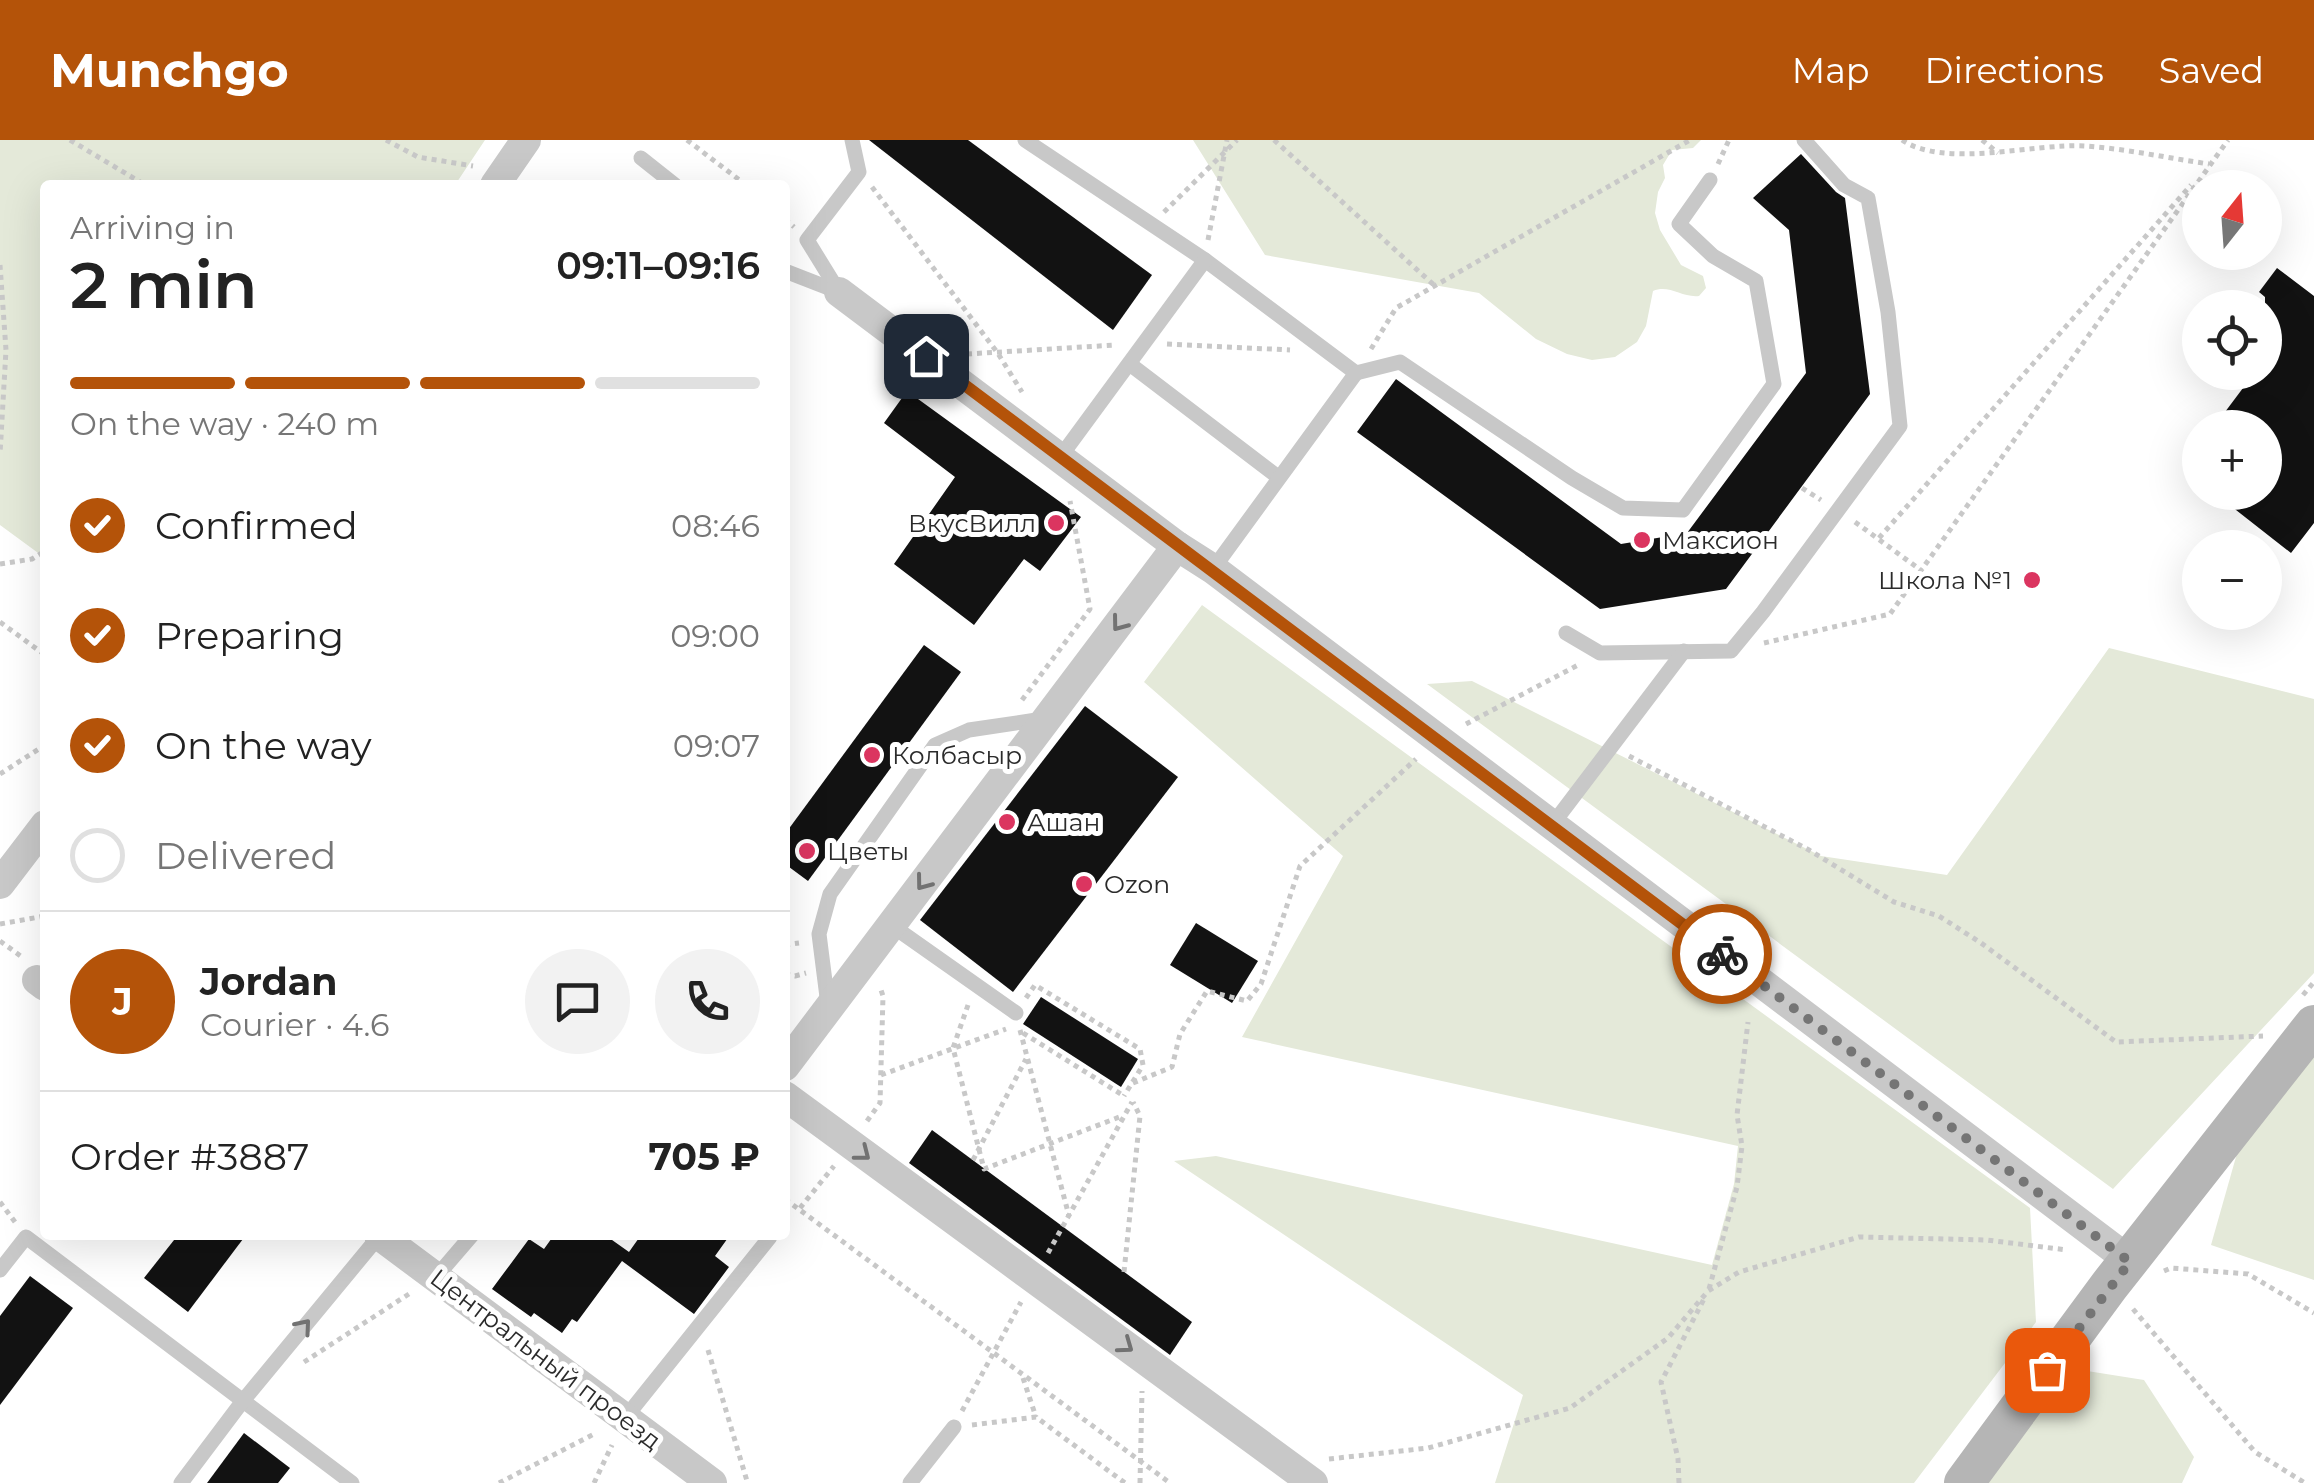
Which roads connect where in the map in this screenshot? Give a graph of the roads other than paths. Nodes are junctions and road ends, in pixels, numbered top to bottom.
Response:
1 (526, 140) edge
2 (852, 140) edge
3 (1024, 140) edge
4 (1804, 140) edge
5 (642, 158) dead end
6 (498, 180) edge
7 (670, 180) edge
8 (1710, 180) dead end
9 (1205, 260) junction
10 (790, 273) edge
11 (839, 292) junction
12 (1130, 364) junction
13 (1356, 373) junction
14 (1062, 456) junction
15 (1278, 477) junction
16 (1177, 546) junction
17 (1213, 569) junction
18 (1566, 633) dead end
19 (1684, 651) junction
20 (1047, 719) junction
21 (1552, 825) junction
22 (40, 832) edge
23 (0, 884) edge
24 (891, 926) junction
25 (828, 1008) junction
26 (1016, 1013) road end
27 (2314, 1025) edge
28 (790, 1059) edge
29 (790, 1100) edge
30 (375, 1240) edge
31 (386, 1240) edge
32 (468, 1240) edge
33 (768, 1240) edge
34 (0, 1270) edge
35 (2131, 1275) junction
36 (436, 1277) junction
37 (242, 1402) junction
38 (625, 1418) junction
39 (954, 1427) road end
40 (181, 1483) edge
41 (352, 1483) edge
42 (712, 1483) edge
43 (910, 1483) edge
44 (1313, 1483) edge
45 (1964, 1483) edge

1 - 6 street
2 - 11 lane
3 - 9 lane
4 - 19 lane
5 - 7 lane
8 - 13 lane
9 - 12 lane
9 - 13 lane
10 - 11 lane
11 - 14 street
12 - 14 lane
12 - 15 lane
13 - 15 lane
14 - 16 street
15 - 17 lane
16 - 17 street
16 -> 20 street
17 - 21 street
18 - 19 lane
19 - 21 lane
20 -> 24 street
20 - 25 lane
21 - 35 street
22 - 23 street
24 - 25 street
24 - 26 lane
25 - 28 street
27 - 35 street
29 -> 44 street
37 -> 30 lane
31 - 36 street, Центральный проезд
32 - 36 lane
33 - 38 lane
34 - 37 lane
35 - 45 street
36 - 38 street, Центральный проезд
37 - 40 lane
37 - 41 lane
38 - 42 street, Центральный проезд
39 - 43 lane

